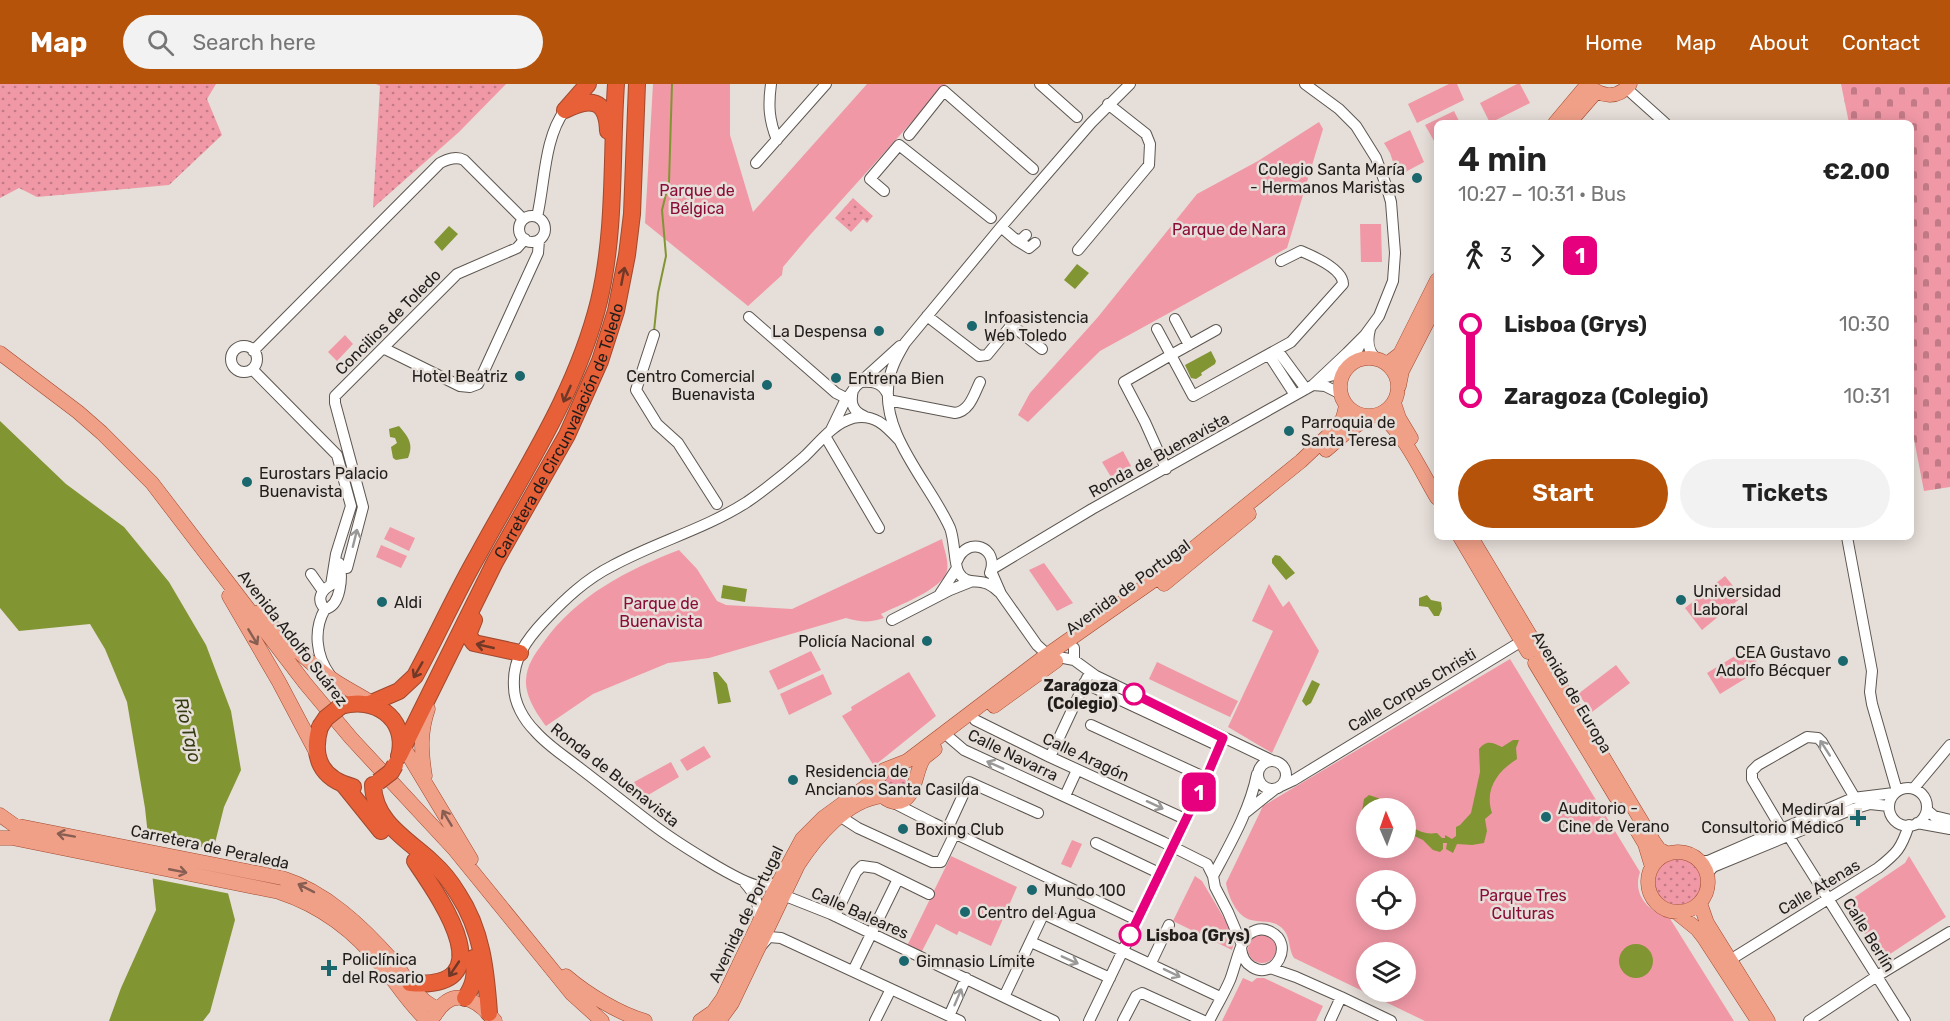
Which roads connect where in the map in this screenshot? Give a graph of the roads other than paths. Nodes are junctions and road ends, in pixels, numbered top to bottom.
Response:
1 (588, 84) edge
2 (616, 84) edge
3 (637, 84) edge
4 (771, 84) edge
5 (826, 84) edge
6 (1040, 84) edge
7 (1141, 84) edge
8 (1305, 84) edge
9 (1628, 86) edge
10 (947, 87) edge
11 (1590, 87) edge
12 (1127, 88) edge
13 (1108, 104) junction
14 (565, 110) junction
15 (1077, 117) dead end
16 (1558, 120) edge
17 (1571, 120) edge
18 (1662, 120) edge
19 (909, 135) dead end
20 (777, 140) junction
21 (756, 164) dead end
22 (1033, 169) dead end
23 (613, 183) junction
24 (884, 191) dead end
25 (537, 217) junction
26 (991, 218) dead end
27 (523, 219) junction
28 (1001, 227) junction
29 (525, 239) junction
30 (539, 240) junction
31 (1035, 243) dead end
32 (1078, 250) dead end
33 (1281, 261) dead end
34 (1434, 286) edge
35 (1434, 309) edge
36 (927, 316) junction
37 (749, 317) dead end
38 (1175, 320) dead end
39 (1157, 329) dead end
40 (1216, 330) dead end
41 (1368, 331) junction
42 (654, 335) dead end
43 (904, 343) junction
44 (1189, 345) junction
45 (383, 348) junction
46 (1042, 349) dead end
47 (253, 351) junction
48 (0, 353) edge
49 (1274, 353) junction
50 (1170, 355) junction
51 (1383, 362) junction
52 (252, 369) junction
53 (1347, 369) junction
54 (980, 382) dead end
55 (1313, 384) junction
56 (856, 386) junction
57 (1295, 395) junction
58 (842, 396) dead end
59 (1396, 397) junction
60 (888, 400) junction
61 (1343, 400) junction
62 (1375, 416) junction
63 (866, 417) junction
64 (828, 433) junction
65 (899, 440) junction
66 (1166, 469) junction
67 (1434, 476) edge
68 (1434, 493) edge
69 (717, 504) dead end
70 (879, 528) dead end
71 (950, 528) junction
72 (508, 540) junction
73 (1462, 540) edge
74 (1473, 540) edge
75 (1848, 540) edge
76 (972, 546) junction
77 (204, 549) junction
78 (1019, 551) junction
79 (988, 552) junction
80 (956, 564) junction
81 (347, 568) dead end
82 (992, 570) junction
83 (311, 574) dead end
84 (973, 582) junction
85 (331, 589) junction
86 (999, 592) junction
87 (940, 595) junction
88 (892, 620) dead end
89 (456, 641) junction
90 (1528, 652) junction
91 (520, 653) junction
92 (1074, 654) junction
93 (1055, 658) junction
94 (1090, 672) junction
95 (334, 680) junction
96 (1084, 683) junction
97 (372, 704) junction
98 (975, 720) junction
99 (1091, 725) dead end
100 (950, 738) junction
101 (1221, 742) junction
102 (1950, 745) edge
103 (1246, 749) junction
104 (400, 752) junction
105 (317, 753) junction
106 (1050, 757) junction
107 (1277, 762) junction
108 (1318, 765) junction
109 (895, 766) junction
110 (1077, 770) junction
111 (1258, 772) junction
112 (879, 777) junction
113 (1206, 778) junction
114 (376, 783) junction
115 (426, 784) junction
116 (344, 785) junction
117 (1278, 788) junction
118 (1914, 788) junction
119 (911, 792) junction
120 (1896, 792) junction
121 (1065, 796) junction
122 (1855, 798) junction
123 (887, 799) junction
124 (1889, 806) junction
125 (1927, 810) junction
126 (911, 813) junction
127 (1038, 813) dead end
128 (1245, 813) junction
129 (0, 815) edge
130 (840, 817) junction
131 (1185, 819) junction
132 (1950, 820) edge
133 (1913, 824) junction
134 (1950, 829) edge
135 (1784, 831) junction
136 (951, 832) junction
137 (0, 838) edge
138 (1096, 843) dead end
139 (1172, 846) junction
140 (122, 853) junction
141 (1668, 854) junction
142 (415, 861) junction
143 (1700, 861) junction
144 (1207, 864) junction
145 (1219, 864) junction
146 (1652, 867) junction
147 (1159, 873) junction
148 (1707, 874) junction
149 (1213, 876) junction
150 (898, 879) junction
151 (743, 881) junction
152 (280, 885) junction
153 (487, 887) junction
154 (781, 888) junction
155 (929, 894) dead end
156 (1828, 898) junction
157 (1700, 903) junction
158 (1228, 912) junction
159 (1676, 912) junction
160 (835, 916) junction
161 (1137, 920) junction
162 (766, 921) junction
163 (1168, 925) dead end
164 (1253, 931) junction
165 (1950, 932) edge
166 (871, 933) junction
167 (781, 938) junction
168 (1031, 942) junction
169 (760, 947) junction
170 (1242, 947) junction
171 (1124, 950) junction
172 (1282, 953) junction
173 (546, 959) junction
174 (1730, 960) junction
175 (1151, 963) junction
176 (1270, 968) junction
177 (1255, 969) junction
178 (853, 972) junction
179 (1877, 976) junction
180 (1296, 977) junction
181 (966, 978) junction
182 (1110, 978) junction
183 (1229, 982) junction
184 (410, 983) junction
185 (891, 989) junction
186 (1004, 997) junction
187 (1220, 997) junction
188 (1341, 997) junction
189 (465, 998) junction
190 (436, 1015) edge
191 (492, 1017) edge
192 (955, 1019) edge
193 (1088, 1019) edge
194 (428, 1021) edge
195 (602, 1021) edge
196 (645, 1021) edge
197 (700, 1021) edge
198 (720, 1021) edge
199 (875, 1021) edge
200 (1054, 1021) edge
201 (1123, 1021) edge
202 (1203, 1021) edge
203 (1209, 1021) edge
204 (1330, 1021) edge
205 (1391, 1021) edge
206 (1758, 1021) edge
207 (1768, 1021) edge
208 (1809, 1021) edge
209 (1905, 1021) edge

1 - 14 highway
2 - 23 highway, Carretera de Circunvalación de Toledo
72 -> 3 highway, Carretera de Circunvalación de Toledo
4 - 20 street
5 - 20 street
6 - 15 street
7 - 12 street, Ronda de Buenavista
8 - 41 street, Ronda de Buenavista
9 - 11 main road
9 - 18 street
10 - 19 street
10 - 22 street
11 - 16 main road
11 - 17 main road
12 - 13 street, Ronda de Buenavista
13 - 28 street, Ronda de Buenavista
13 - 32 street
14 - 23 highway
14 - 25 street
20 - 21 street
23 -> 97 highway, Carretera de Circunvalación de Toledo
24 - 26 street
25 - 27 street
25 - 30 street
27 - 29 street
27 - 47 street
28 - 31 street
28 - 36 street, Ronda de Buenavista
29 - 30 street
29 - 45 street, Concilios de Toledo
30 - 45 street
33 - 49 street
34 - 51 main road
35 - 59 main road
36 - 43 street, Ronda de Buenavista
36 - 46 street
37 - 58 street
38 - 44 street
39 - 50 street
40 - 44 street
41 - 51 street
41 - 53 street, Ronda de Buenavista
41 - 55 street, Ronda de Buenavista
42 - 69 street
43 - 56 street, Ronda de Buenavista
43 - 60 street, Ronda de Buenavista
44 - 50 street
81 -> 45 street, Concilios de Toledo
47 - 52 street
47 - 52 street
48 - 77 main road, Avenida Adolfo Suárez
49 - 50 street
49 - 55 street
49 - 57 street
50 - 66 street
51 - 53 main road
51 - 59 main road
52 - 85 street
53 - 55 street, Ronda de Buenavista
53 - 61 main road
54 - 60 street
55 - 57 street, Ronda de Buenavista
55 - 61 street
56 - 60 street
56 - 63 street
56 - 64 street, Ronda de Buenavista
57 - 66 street, Ronda de Buenavista
59 - 62 main road
59 - 67 main road
60 - 63 street, Ronda de Buenavista
60 - 65 street, Ronda de Buenavista
61 - 62 main road
61 - 93 main road, Avenida de Portugal
62 - 68 main road
62 - 92 main road, Avenida de Portugal
63 - 64 street, Ronda de Buenavista
63 - 65 street, Ronda de Buenavista
64 - 70 street
64 - 91 street, Ronda de Buenavista
65 - 71 street, Ronda de Buenavista
66 - 78 street, Ronda de Buenavista
71 - 76 street, Ronda de Buenavista
71 - 80 street, Ronda de Buenavista
72 - 89 highway, Carretera de Circunvalación de Toledo
91 -> 72 highway
73 - 90 main road, Avenida de Europa
74 - 141 main road, Avenida de Europa
75 - 120 street
76 - 79 street
76 - 80 street
77 - 95 main road
77 -> 105 main road
77 - 153 main road, Avenida Adolfo Suárez
78 - 79 street, Ronda de Buenavista
78 - 82 street, Ronda de Buenavista
79 - 82 street
80 - 84 street
80 - 87 street
82 - 84 street
82 - 86 street
83 - 85 street
84 - 86 street
84 - 87 street
85 - 95 street
86 - 93 street
87 - 88 street
89 - 104 highway, Carretera de Circunvalación de Toledo
89 - 115 main road
90 - 108 street, Calle Corpus Christi
90 - 146 main road, Avenida de Europa
91 - 151 street, Ronda de Buenavista
92 - 93 main road, Avenida de Portugal
92 - 94 street
93 - 98 main road, Avenida de Portugal
93 - 109 main road, Avenida de Portugal
94 - 96 street
94 - 101 street
95 - 97 main road
96 - 101 street
96 - 106 street
97 - 104 highway
97 - 105 highway, Carretera de Circunvalación de Toledo, bridge
98 - 100 main road, Avenida de Portugal
98 - 106 street, Calle Aragón
99 - 113 street
100 - 119 main road, Avenida de Portugal
121 -> 100 street, Calle Navarra
101 - 103 street, Calle Corpus Christi
101 - 113 street
102 - 118 street
103 - 107 street, Calle Corpus Christi
103 - 111 street
104 - 114 highway, Carretera de Circunvalación de Toledo, bridge
104 - 115 main road
105 - 116 highway
106 - 110 street, Calle Aragón
107 - 108 street, Calle Corpus Christi
107 - 111 street
107 - 117 street
108 - 117 street, Calle Corpus Christi
109 - 112 main road, Avenida de Portugal
109 - 119 main road
110 - 121 street
110 -> 131 street, Calle Aragón
111 - 117 street
111 - 128 street
112 - 123 main road
112 - 154 main road, Avenida de Portugal
113 - 131 street
114 - 116 highway
114 - 191 highway
153 -> 115 main road
116 - 142 highway
117 - 128 street, Calle Corpus Christi
118 - 120 street
118 - 125 street
119 - 123 main road, Avenida de Portugal
119 - 126 street
120 - 122 street
120 - 124 street
121 - 139 street, Calle Navarra
122 - 135 street
122 -> 135 street, Calle Berlín
123 - 126 street
123 - 130 main road, Avenida de Portugal
124 - 133 street
124 - 135 street
125 - 132 street
125 - 133 street
126 - 136 street
127 - 136 street
128 - 145 street
140 -> 129 main road, Carretera de Peraleda
130 - 136 street
130 - 154 main road, Avenida de Portugal
131 - 139 street
133 - 134 street
133 - 156 street, Calle Atenas
135 - 143 street
135 - 148 street
135 - 156 street, Calle Berlín
136 - 161 street
137 - 140 main road, Carretera de Peraleda
138 - 147 street
139 - 144 street, Calle Navarra
139 - 147 street
140 - 152 main road, Carretera de Peraleda
141 - 143 main road
141 - 146 main road
142 -> 184 highway
142 - 189 highway
143 - 148 main road
144 - 145 street
144 - 149 street
145 - 149 street
146 - 159 main road, Avenida de Europa
147 - 161 street
148 - 157 main road
149 - 158 street
150 - 155 street
150 - 160 street
150 - 166 street
151 - 154 street, Ronda de Buenavista
151 - 162 street, Ronda de Buenavista
184 -> 152 main road, Carretera de Peraleda
152 - 194 main road, Carretera de Peraleda
153 - 173 main road, Avenida Adolfo Suárez
154 - 160 street, Calle Baleares
154 - 162 main road, Avenida de Portugal
156 - 174 street, Calle Atenas
156 - 179 street, Calle Berlín
157 - 159 main road
157 - 174 main road
158 - 164 street
158 - 170 street
159 - 206 main road, Avenida de Europa
160 - 166 street, Calle Baleares
161 - 171 street
162 - 167 street, Ronda de Buenavista
162 - 169 main road, Avenida de Portugal
162 - 197 main road, Avenida de Portugal
163 - 175 street
164 - 170 street
164 - 172 street
165 - 179 street
166 - 178 street
166 - 181 street, Calle Baleares
167 - 169 street
167 - 178 street
168 - 171 street
168 -> 182 street
168 - 186 street
169 - 198 main road, Avenida de Portugal
170 - 177 street
170 - 183 street
171 - 175 street
171 - 182 street
172 - 176 street
172 - 180 street
173 - 195 main road, Avenida Adolfo Suárez
173 - 196 main road, Avenida Adolfo Suárez
174 - 207 main road
175 -> 187 street
176 - 177 street
176 - 180 street
177 - 183 street
178 - 185 street
179 - 208 street
179 - 209 street, Calle Berlín
180 - 188 street
181 - 186 street, Calle Baleares
192 -> 181 street
182 - 193 street
183 - 187 street
184 - 190 main road, Carretera de Peraleda
185 - 192 street
185 - 199 street
186 - 200 street, Calle Baleares
187 - 203 street
188 - 204 street
188 - 205 street
189 - 190 main road, Carretera de Peraleda
189 - 191 main road
201 - 202 street

